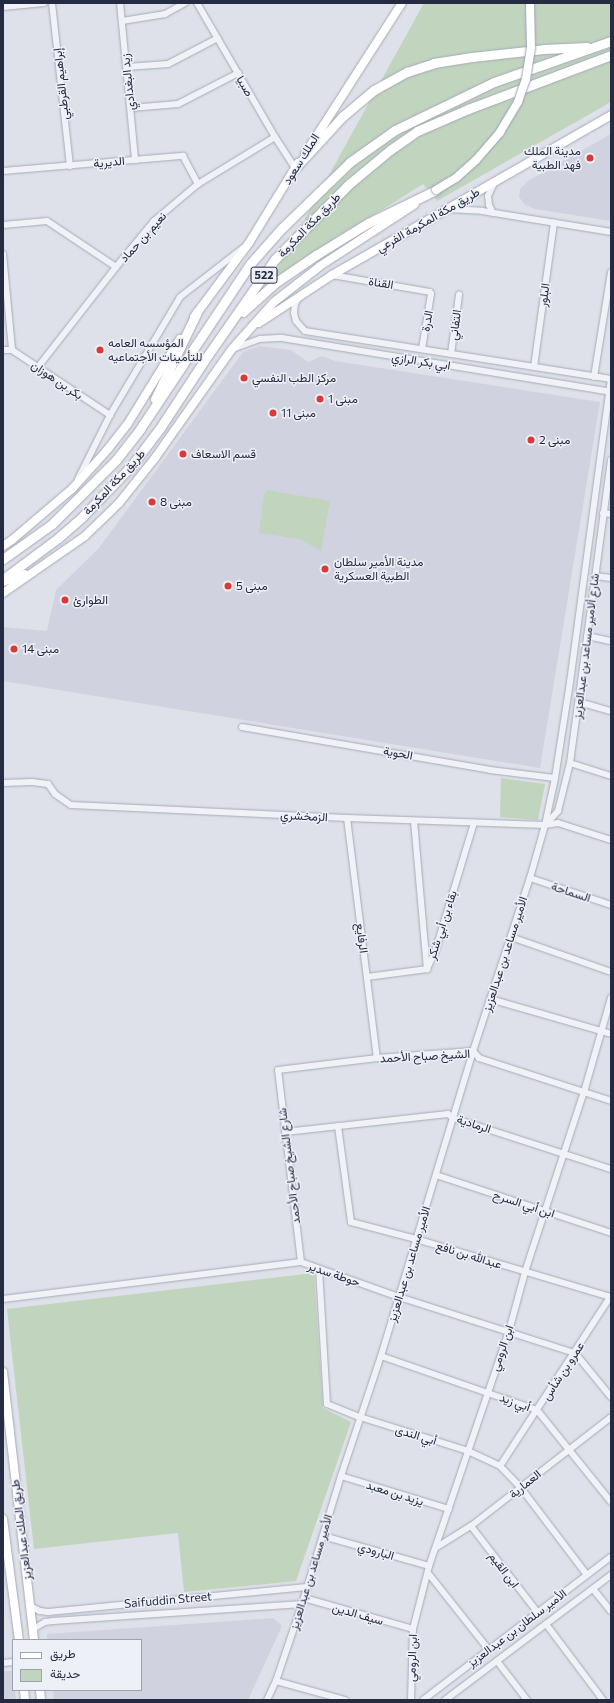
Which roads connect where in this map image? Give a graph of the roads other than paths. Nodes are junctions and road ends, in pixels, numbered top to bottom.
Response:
1 (44, 3) edge
2 (52, 3) edge
3 (120, 3) edge
4 (185, 3) edge
5 (402, 3) edge
6 (530, 3) edge
7 (200, 4) edge
8 (3, 7) edge
9 (122, 21) junction
10 (218, 38) junction
11 (611, 42) edge
12 (599, 46) junction
13 (611, 55) edge
14 (126, 67) junction
15 (238, 73) junction
16 (131, 108) junction
17 (611, 115) edge
18 (275, 137) junction
19 (136, 160) junction
20 (70, 166) junction
21 (295, 168) junction
22 (3, 171) edge
23 (496, 181) junction
24 (198, 184) junction
25 (436, 190) junction
26 (447, 210) junction
27 (493, 212) junction
28 (554, 222) junction
29 (3, 225) edge
30 (611, 232) edge
31 (249, 243) junction
32 (3, 254) edge
33 (116, 266) junction
34 (611, 272) edge
35 (332, 275) junction
36 (431, 292) joint
37 (459, 295) dead end
38 (299, 297) junction
39 (197, 312) junction
40 (604, 317) junction
41 (611, 318) edge
42 (231, 324) junction
43 (249, 330) junction
44 (232, 349) junction
45 (422, 349) junction
46 (3, 350) edge
47 (12, 350) junction
48 (451, 354) junction
49 (38, 367) junction
50 (534, 367) junction
51 (594, 377) junction
52 (611, 380) edge
53 (610, 392) edge
54 (110, 415) junction
55 (140, 429) junction
56 (611, 460) edge
57 (72, 489) junction
58 (603, 513) junction
59 (611, 514) edge
60 (3, 546) edge
61 (3, 559) edge
62 (38, 570) junction
63 (595, 576) junction
64 (611, 578) edge
65 (3, 579) edge
66 (3, 582) edge
67 (3, 593) edge
68 (587, 636) junction
69 (611, 641) edge
70 (573, 657) junction
71 (584, 658) junction
72 (579, 702) junction
73 (611, 711) edge
74 (242, 727) dead end
75 (570, 763) junction
76 (611, 776) edge
77 (555, 778) junction
78 (3, 783) edge
79 (347, 818) junction
80 (414, 821) junction
81 (474, 823) junction
82 (545, 825) junction
83 (611, 840) edge
84 (530, 878) junction
85 (611, 905) edge
86 (511, 938) junction
87 (427, 969) junction
88 (611, 972) edge
89 (367, 977) junction
90 (611, 998) edge
91 (490, 999) junction
92 (602, 1031) junction
93 (611, 1034) edge
94 (473, 1051) junction
95 (377, 1058) junction
96 (278, 1070) joint
97 (584, 1092) junction
98 (611, 1101) edge
99 (453, 1118) junction
100 (338, 1126) junction
101 (285, 1132) junction
102 (564, 1153) junction
103 (611, 1169) edge
104 (436, 1175) junction
105 (545, 1211) junction
106 (611, 1233) edge
107 (416, 1239) junction
108 (301, 1262) junction
109 (319, 1269) junction
110 (525, 1272) junction
111 (611, 1296) edge
112 (399, 1297) junction
113 (3, 1299) edge
114 (509, 1331) junction
115 (575, 1353) junction
116 (381, 1356) junction
117 (3, 1372) edge
118 (487, 1392) junction
119 (611, 1397) edge
120 (537, 1410) junction
121 (360, 1417) junction
122 (611, 1417) edge
123 (569, 1448) junction
124 (468, 1451) junction
125 (500, 1466) junction
126 (341, 1476) junction
127 (521, 1488) junction
128 (611, 1502) edge
129 (449, 1509) junction
130 (3, 1519) edge
131 (471, 1526) junction
132 (323, 1536) junction
133 (437, 1547) junction
134 (611, 1557) edge
135 (429, 1566) junction
136 (428, 1573) junction
137 (587, 1575) junction
138 (611, 1576) edge
139 (307, 1587) junction
140 (593, 1589) junction
141 (303, 1601) junction
142 (30, 1606) junction
143 (611, 1611) edge
144 (538, 1613) junction
145 (546, 1624) junction
146 (33, 1629) junction
147 (412, 1630) junction
148 (18, 1639) edge
149 (34, 1639) edge
150 (488, 1650) junction
151 (497, 1661) junction
152 (276, 1681) junction
153 (267, 1700) edge
154 (345, 1700) edge
155 (410, 1700) edge
156 (423, 1700) edge
157 (445, 1700) edge
158 (527, 1700) edge
159 (603, 1700) edge

1 - 8 street
2 - 20 street, إبراهيم القرطبي
3 - 9 street, زيد البغدادي
4 - 9 street
5 - 21 main road, الملك سعود
6 - 25 main road, bridge
7 - 10 street, صبيا
9 - 14 street, زيد البغدادي
10 - 14 street
10 - 15 street, صبيا
11 - 12 highway, طريق مكة المكرمة / 522
12 - 21 highway
12 - 55 highway, طريق مكة المكرمة / 522
13 - 42 highway, طريق مكة المكرمة / 522
14 - 16 street, زيد البغدادي
15 - 16 street
15 - 18 street, صبيا
16 - 19 street, زيد البغدادي
17 - 23 main road, طريق مكة المكرمة الفرعي
18 - 21 street, صبيا
18 - 24 street, نعيم بن حماد
19 - 20 street, الديرية
19 - 24 street, الديرية
20 - 22 street, الديرية
21 - 31 main road, الملك سعود
23 - 26 main road, طريق مكة المكرمة الفرعي
23 - 27 street
24 - 33 street, نعيم بن حماد
25 - 42 highway
25 - 43 main road
26 - 27 street
26 - 35 main road, طريق مكة المكرمة الفرعي
27 - 28 street
28 - 30 street
28 - 50 street, البلور
29 - 33 street
31 - 39 main road, الملك سعود
31 - 54 street
32 - 47 street
33 - 49 street, نعيم بن حماد
34 - 40 street
35 - 36 street, القناة
35 - 38 main road, طريق مكة المكرمة الفرعي
36 - 45 street, الدرة
37 - 48 street, التفاني
38 - 43 main road, طريق مكة المكرمة الفرعي
38 - 45 street, ابي بكر الرازي
39 - 55 highway
39 - 57 main road
40 - 41 street
40 - 51 street
42 - 65 highway, طريق مكة المكرمة / 522
43 - 44 main road
44 - 53 street, ابي بكر الرازي
44 - 62 main road
45 - 48 street, ابي بكر الرازي
46 - 47 street
47 - 49 street, بكر بن هوزان
48 - 50 street, ابي بكر الرازي
49 - 54 street, بكر بن هوزان
50 - 51 street, ابي بكر الرازي
51 - 52 street, ابي بكر الرازي
52 - 53 street
53 - 70 street, الأمير مساعد بن عبدالعزيز
54 - 57 street
55 - 61 highway, طريق مكة المكرمة
56 - 58 street, شارع ألامير مساعد بن عبدالعزيز
57 - 60 main road
58 - 59 street
58 - 63 street, شارع ألامير مساعد بن عبدالعزيز
62 - 66 main road
62 - 67 main road
63 - 64 street
63 - 68 street, شارع ألامير مساعد بن عبدالعزيز
68 - 69 street
68 - 71 street, شارع ألامير مساعد بن عبدالعزيز
70 - 71 street
70 - 77 street, الأمير مساعد بن عبدالعزيز
71 - 72 street, شارع ألامير مساعد بن عبدالعزيز
72 - 73 street
72 - 75 street, شارع ألامير مساعد بن عبدالعزيز
74 - 77 street, الحوية
75 - 76 street
75 - 82 street, شارع ألامير مساعد بن عبدالعزيز
77 - 82 street, الأمير مساعد بن عبدالعزيز
78 - 79 street, الزمخشري
79 - 80 street, الزمخشري
79 - 89 street, الرفايع
80 - 81 street, الزمخشري
80 - 87 street
81 - 82 street, الزمخشري
81 - 87 street, بقاء بن أبي شكر
82 - 83 street, الزمخشري
82 - 84 street, الأمير مساعد بن عبدالعزيز
84 - 85 street, السماحة
84 - 86 street, الأمير مساعد بن عبدالعزيز
86 - 88 street
86 - 91 street, الأمير مساعد بن عبدالعزيز
87 - 89 street, بقاء بن أبي شكر
89 - 95 street, الرفايع
90 - 92 street, ابن الرومي
91 - 92 street
91 - 94 street, الأمير مساعد بن عبدالعزيز
92 - 93 street
92 - 97 street, ابن الرومي
94 - 95 street, الشيخ صباح الأحمد
94 - 97 street, الشيخ صباح الأحمد
94 - 99 street, الأمير مساعد بن عبدالعزيز
95 - 96 street, الشيخ صباح الأحمد
96 - 101 street, شارع الشيخ صباح الأحمد
97 - 98 street, الشيخ صباح الأحمد
97 - 102 street, ابن الرومي
99 - 100 street, الرمادية
99 - 102 street, الرمادية
99 - 104 street, الأمير مساعد بن عبدالعزيز
100 - 101 street, الرمادية
100 - 107 street, عبدالله بن نافع
101 - 108 street, شارع الشيخ صباح الأحمد
102 - 103 street, الرمادية
102 - 105 street, ابن الرومي
104 - 105 street, ابن أبي السرح
104 - 107 street, الأمير مساعد بن عبدالعزيز
105 - 106 street, ابن أبي السرح
105 - 110 street, ابن الرومي
107 - 110 street, عبدالله بن نافع
107 - 112 street, الأمير مساعد بن عبدالعزيز
108 - 109 street, حوطة سدير
108 - 113 street, حوطة سدير
109 - 112 street, حوطة سدير
109 - 121 street, أبي الندى
110 - 111 street, عبدالله بن نافع
110 - 114 street, ابن الرومي
111 - 115 street, عمرو بن شأس
112 - 114 street, حوطة سدير
112 - 116 street, الأمير مساعد بن عبدالعزيز
114 - 115 street, حوطة سدير
114 - 118 street, ابن الرومي
115 - 119 street
115 - 120 street, عمرو بن شأس
116 - 118 street, أبي زيد
116 - 121 street, الأمير مساعد بن عبدالعزيز
117 - 142 main road, طريق الملك عبدالعزيز
118 - 120 street, أبي زيد
118 - 124 street, ابن الرومي
120 - 123 street, أبي زيد
120 - 125 street, عمرو بن شأس
121 - 124 street, أبي الندى
121 - 126 street, الأمير مساعد بن عبدالعزيز
122 - 123 street, العمارية
123 - 127 street, العمارية
123 - 128 street, أبي زيد
124 - 125 street, أبي الندى
124 - 129 street, ابن الرومي
125 - 127 street, أبي الندى
126 - 129 street, يزيد بن معبد
126 - 132 street, الأمير مساعد بن عبدالعزيز
127 - 131 street, العمارية
127 - 137 street, أبي الندى
129 - 133 street, ابن الرومي
130 - 148 main road, طريق الملك عبدالعزيز
131 - 133 street, العمارية
131 - 144 street, ابن القيم
132 - 135 street, البارودي
132 - 139 street, الأمير مساعد بن عبدالعزيز
133 - 135 street, ابن الرومي
134 - 137 street, الأمير سلطان بن عبدالعزيز
135 - 136 street, ابن الرومي
136 - 147 street, ابن الرومي
136 - 150 street
137 - 144 street, الأمير سلطان بن عبدالعزيز
138 - 140 street, الأمير سلطان بن عبدالعزيز
139 - 141 street, الأمير مساعد بن عبدالعزيز
139 - 142 street, Saifuddin Street
140 - 143 street
140 - 145 street, الأمير سلطان بن عبدالعزيز
141 - 146 street, Saifuddin Street
141 - 147 street, سيف الدين
141 - 152 street, الأمير مساعد بن عبدالعزيز
142 - 146 main road, طريق الملك عبدالعزيز
144 - 150 street, الأمير سلطان بن عبدالعزيز
145 - 151 street, الأمير سلطان بن عبدالعزيز
145 - 159 street
146 - 149 main road, طريق الملك عبدالعزيز
147 - 155 street, ابن الرومي
150 - 156 street, الأمير سلطان بن عبدالعزيز
151 - 157 street, الأمير سلطان بن عبدالعزيز
151 - 158 street
152 - 153 street, الأمير مساعد بن عبدالعزيز
152 - 154 street

